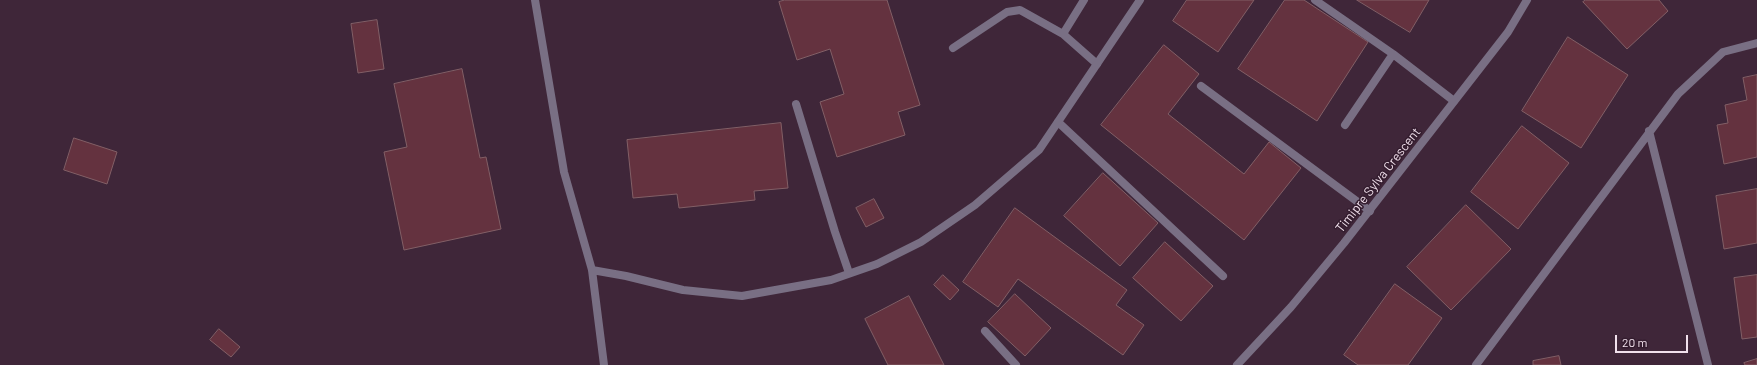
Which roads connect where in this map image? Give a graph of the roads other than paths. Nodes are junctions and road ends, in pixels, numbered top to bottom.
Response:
1 (535, 0) edge
2 (1084, 0) edge
3 (1140, 0) edge
4 (1315, 0) edge
5 (1526, 0) edge
6 (1063, 34) junction
7 (1757, 43) edge
8 (953, 48) dead end
9 (1393, 54) junction
10 (1097, 64) junction
11 (1201, 86) dead end
12 (1454, 101) junction
13 (796, 104) dead end
14 (1058, 122) junction
15 (1345, 125) dead end
16 (1649, 131) junction
17 (1370, 211) junction
18 (592, 270) junction
19 (850, 273) junction
20 (1223, 276) dead end
21 (985, 331) dead end
22 (604, 365) edge
23 (1016, 365) edge
24 (1237, 365) edge
25 (1476, 365) edge
26 (1708, 365) edge

1 - 18 street
2 - 6 street
3 - 10 street
4 - 9 street
5 - 12 street, Timipre Sylva Crescent
6 - 8 street
6 - 10 street
7 - 16 street
9 - 12 street
9 - 15 street
10 - 14 street
11 - 17 street
12 - 17 street, Timipre Sylva Crescent
13 - 19 street
14 - 19 street
14 - 20 street
16 - 25 street
16 - 26 street
17 - 24 street, Timipre Sylva Crescent
18 - 19 street
18 - 22 street
21 - 23 street

